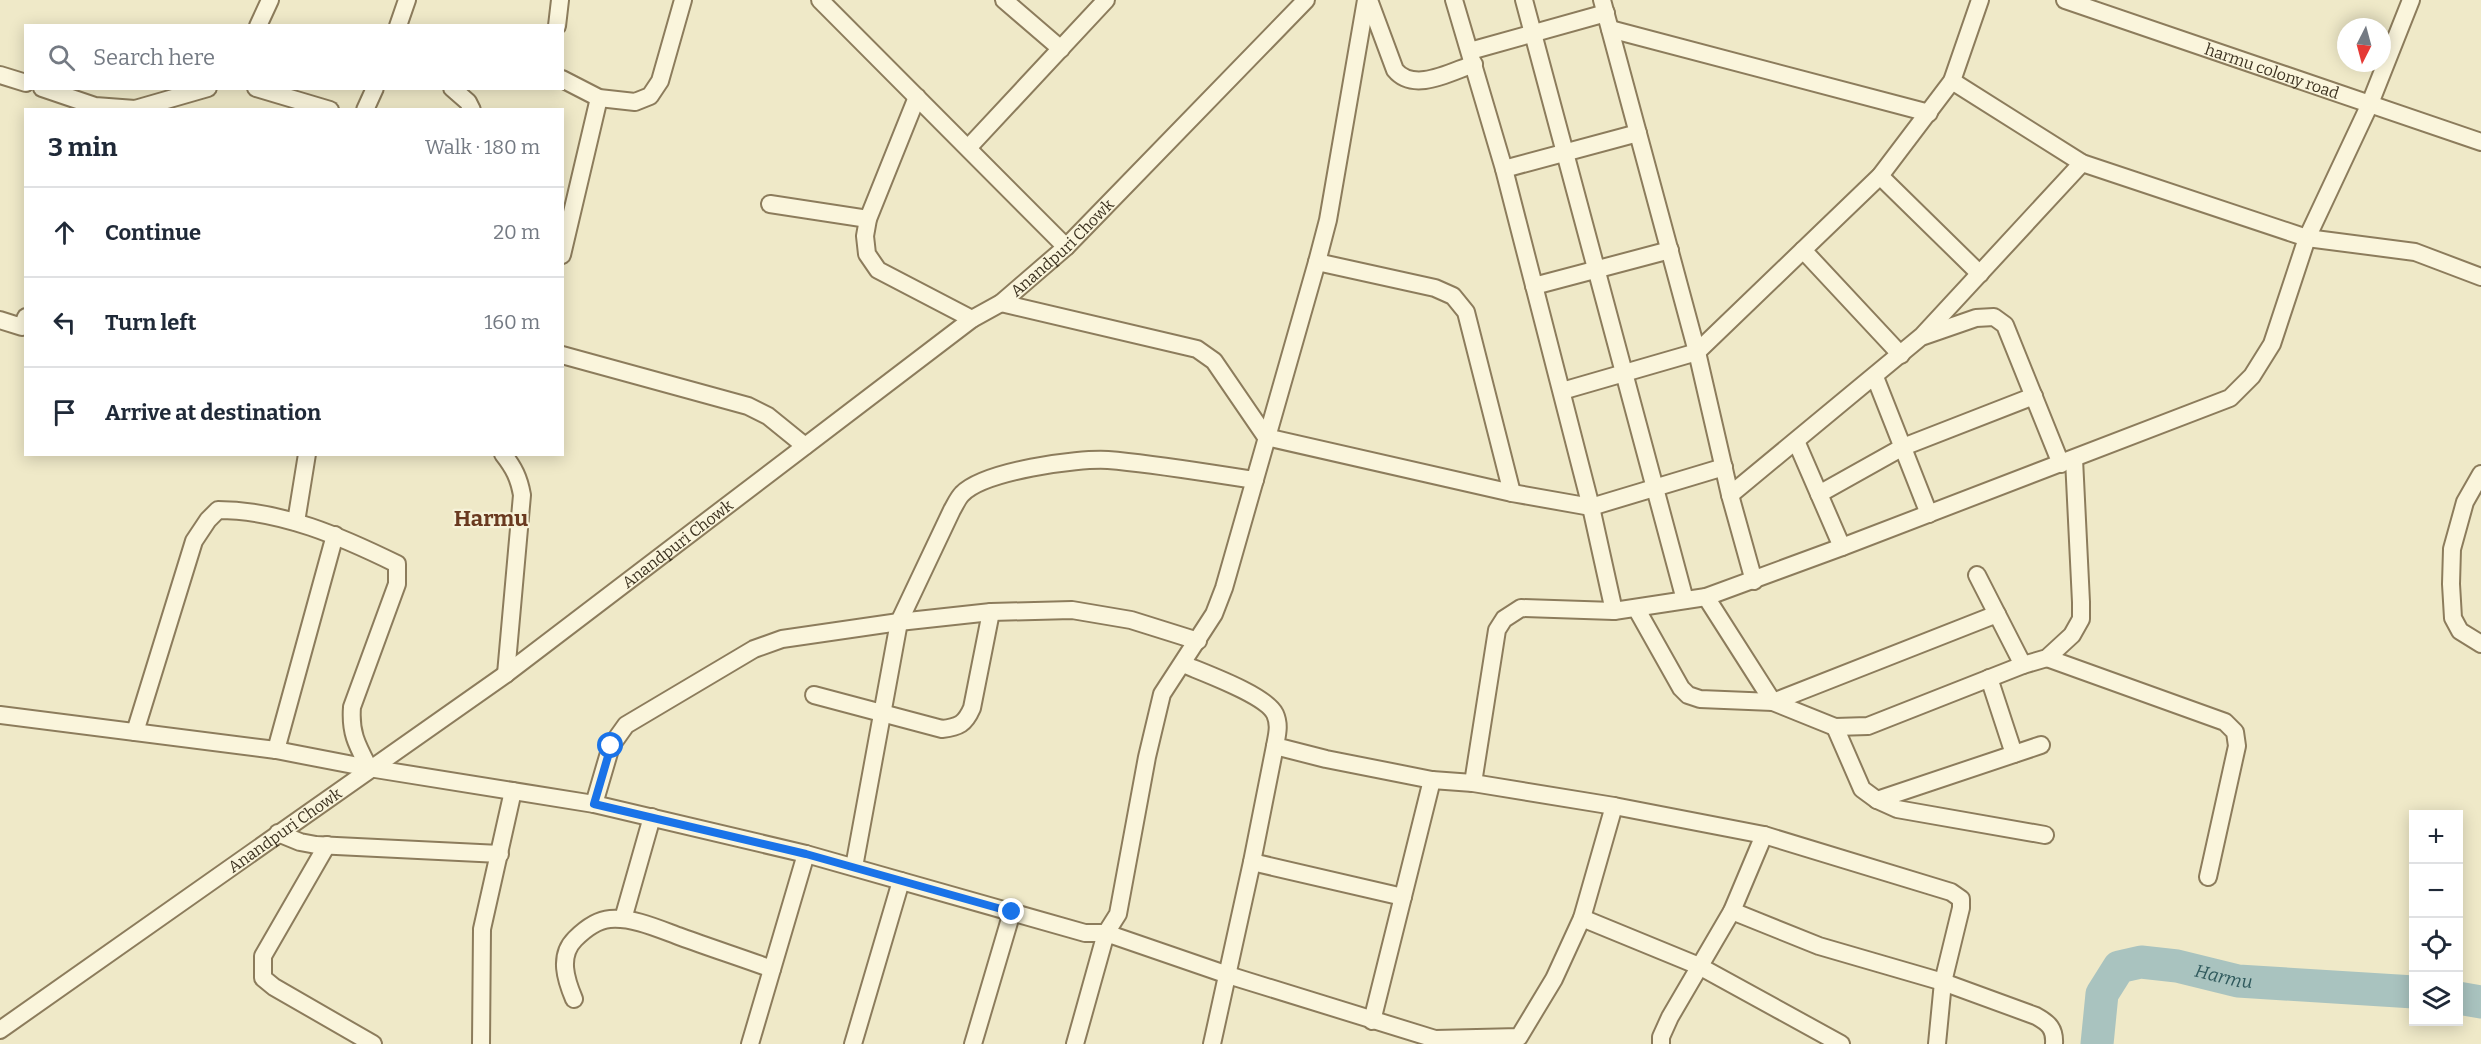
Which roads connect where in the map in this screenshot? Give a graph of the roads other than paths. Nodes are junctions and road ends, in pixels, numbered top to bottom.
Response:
1 (270, 0) edge
2 (407, 0) edge
3 (560, 0) edge
4 (682, 0) edge
5 (820, 0) edge
6 (1004, 0) edge
7 (1106, 0) edge
8 (1306, 0) edge
9 (1368, 0) edge
10 (1454, 0) edge
11 (1524, 0) edge
12 (1980, 0) edge
13 (2065, 0) edge
14 (2411, 0) edge
15 (1606, 14) edge
16 (259, 24) edge
17 (399, 24) edge
18 (556, 24) edge
19 (1533, 33) junction
20 (1061, 50) junction
21 (1472, 57) junction
22 (0, 75) edge
23 (564, 80) edge
24 (1952, 81) junction
25 (24, 82) edge
26 (47, 90) edge
27 (201, 90) edge
28 (263, 90) edge
29 (374, 90) edge
30 (454, 90) edge
31 (917, 97) junction
32 (599, 98) junction
33 (2369, 106) junction
34 (95, 108) edge
35 (138, 108) edge
36 (323, 108) edge
37 (366, 108) edge
38 (471, 108) edge
39 (1929, 113) junction
40 (1638, 133) junction
41 (2481, 142) edge
42 (968, 148) junction
43 (1565, 153) junction
44 (2082, 164) junction
45 (1504, 169) junction
46 (1880, 176) junction
47 (770, 204) dead end
48 (868, 219) junction
49 (2307, 238) junction
50 (564, 247) edge
51 (1066, 247) junction
52 (1670, 250) junction
53 (1803, 250) junction
54 (1317, 262) junction
55 (1596, 269) junction
56 (1980, 274) junction
57 (2481, 277) edge
58 (1534, 286) junction
59 (1001, 303) junction
60 (972, 319) junction
61 (0, 320) edge
62 (24, 324) edge
63 (1923, 336) junction
64 (1697, 351) junction
65 (1901, 355) junction
66 (564, 356) edge
67 (1624, 373) junction
68 (1875, 377) junction
69 (1562, 391) junction
70 (2034, 396) junction
71 (1266, 437) junction
72 (1796, 441) junction
73 (805, 446) junction
74 (1903, 447) junction
75 (307, 456) edge
76 (505, 456) edge
77 (2068, 462) junction
78 (1724, 467) junction
79 (2481, 474) edge
80 (1255, 480) junction
81 (1655, 488) junction
82 (1512, 493) junction
83 (1819, 494) junction
84 (1730, 495) junction
85 (1592, 507) junction
86 (1929, 514) junction
87 (296, 522) junction
88 (335, 535) junction
89 (1842, 548) junction
90 (1977, 576) dead end
91 (1754, 581) junction
92 (1706, 597) junction
93 (1685, 600) junction
94 (1636, 608) junction
95 (1614, 611) junction
96 (992, 612) junction
97 (1997, 614) junction
98 (899, 622) junction
99 (1198, 641) junction
100 (2481, 644) edge
101 (2048, 658) junction
102 (1183, 664) junction
103 (2023, 665) junction
104 (506, 674) junction
105 (1989, 678) junction
106 (814, 695) dead end
107 (1773, 702) junction
108 (882, 713) junction
109 (0, 715) edge
110 (1835, 727) junction
111 (135, 732) junction
112 (2041, 745) dead end
113 (1275, 746) junction
114 (276, 750) junction
115 (2014, 754) junction
116 (369, 768) junction
117 (1432, 780) junction
118 (1473, 783) junction
119 (513, 791) junction
120 (1876, 800) junction
121 (594, 804) junction
122 (1614, 806) junction
123 (652, 817) junction
124 (278, 833) junction
125 (1764, 835) junction
126 (2045, 835) dead end
127 (327, 845) junction
128 (500, 854) junction
129 (806, 854) junction
130 (1252, 862) junction
131 (854, 867) junction
132 (2208, 877) dead end
133 (901, 881) junction
134 (1403, 897) junction
135 (1732, 911) junction
136 (1012, 912) junction
137 (1582, 918) junction
138 (623, 919) junction
139 (1106, 933) junction
140 (1699, 966) junction
141 (772, 969) junction
142 (1228, 975) junction
143 (1943, 982) junction
144 (574, 999) dead end
145 (1372, 1021) junction
146 (0, 1030) edge
147 (1435, 1042) edge
148 (373, 1044) edge
149 (481, 1044) edge
150 (750, 1044) edge
151 (853, 1044) edge
152 (972, 1044) edge
153 (1074, 1044) edge
154 (1212, 1044) edge
155 (1660, 1044) edge
156 (1841, 1044) edge
157 (1937, 1044) edge
158 (2054, 1044) edge

1 - 16 street
2 - 17 street
3 - 18 street
4 - 32 street
5 - 31 street
6 - 20 street
7 - 20 street
8 - 51 street, Anandpuri Chowk
9 - 21 street
9 - 54 street
10 - 21 street
11 - 19 street
12 - 24 street
13 - 33 street, harmu colony road
14 - 33 street
15 - 19 street
15 - 39 street
15 - 40 street
19 - 21 street
19 - 43 street
20 - 42 street
21 - 45 street
22 - 25 street
23 - 32 street
24 - 39 street
24 - 44 street
26 - 34 street
27 - 35 street
28 - 36 street
29 - 37 street
30 - 38 street
31 - 42 street
31 - 48 street
32 - 50 street
33 - 41 street, harmu colony road
33 - 49 street
39 - 46 street
40 - 43 street
40 - 52 street
42 - 51 street
43 - 45 street
43 - 55 street
44 - 49 street
44 - 56 street
45 - 58 street
46 - 53 street
46 - 56 street
47 - 48 street
48 - 60 street
49 - 57 street
49 - 77 street
51 - 59 street, Anandpuri Chowk
52 - 55 street
52 - 64 street
53 - 64 street
53 - 65 street
54 - 71 street
54 - 82 street
55 - 58 street
55 - 67 street
56 - 63 street
58 - 69 street
59 - 60 street, Anandpuri Chowk
59 - 71 street
60 - 73 street, Anandpuri Chowk
61 - 62 street
63 - 65 street
63 - 70 street
64 - 67 street
64 - 78 street
65 - 68 street
66 - 73 street
67 - 69 street
67 - 81 street
68 - 72 street
68 - 74 street
69 - 85 street
70 - 74 street
70 - 77 street
71 - 80 street
71 - 82 street
72 - 83 street
72 - 84 street
73 - 104 street, Anandpuri Chowk
74 - 83 street
74 - 86 street
75 - 87 street
76 - 104 street
77 - 86 street
77 - 101 street
78 - 81 street
78 - 84 street
79 - 100 street
80 - 98 street
80 - 99 street
81 - 85 street
81 - 93 street
82 - 85 street
83 - 89 street
84 - 91 street
85 - 95 street
86 - 89 street
87 - 88 street
87 - 111 street
88 - 114 street
88 - 116 street
89 - 91 street
90 - 97 street
91 - 92 street
92 - 93 street
92 - 107 street
93 - 94 street
94 - 95 street
94 - 107 street
95 - 118 street
96 - 98 street
96 - 99 street
96 - 108 street
97 - 103 street
97 - 107 street
98 - 108 street
98 - 121 street
99 - 102 street
101 - 103 street
101 - 132 street
102 - 113 street
102 - 139 street
103 - 105 street
104 - 116 street, Anandpuri Chowk
105 - 110 street
105 - 115 street
106 - 108 street
107 - 110 street
108 - 131 street
109 - 111 street
110 - 120 street
111 - 114 street
112 - 115 street
113 - 117 street
113 - 130 street
114 - 116 street
115 - 120 street
116 - 119 street
116 - 124 street, Anandpuri Chowk
117 - 118 street
117 - 134 street
118 - 122 street
119 - 121 street
119 - 128 street
120 - 126 street
121 - 123 street
122 - 125 street
122 - 137 street
123 - 129 street
123 - 138 street
124 - 127 street
124 - 146 street, Anandpuri Chowk
125 - 135 street
125 - 143 street
127 - 128 street
127 - 148 street
128 - 149 street
129 - 131 street
129 - 141 street
130 - 134 street
130 - 142 street
131 - 133 street
133 - 136 street
133 - 151 street
134 - 145 street
135 - 140 street
135 - 143 street
136 - 139 street
136 - 152 street
137 - 140 street
137 - 147 street
138 - 141 street
138 - 144 street
139 - 142 street
139 - 153 street
140 - 155 street
140 - 156 street
141 - 150 street
142 - 145 street
142 - 154 street
143 - 157 street
143 - 158 street
145 - 147 street

